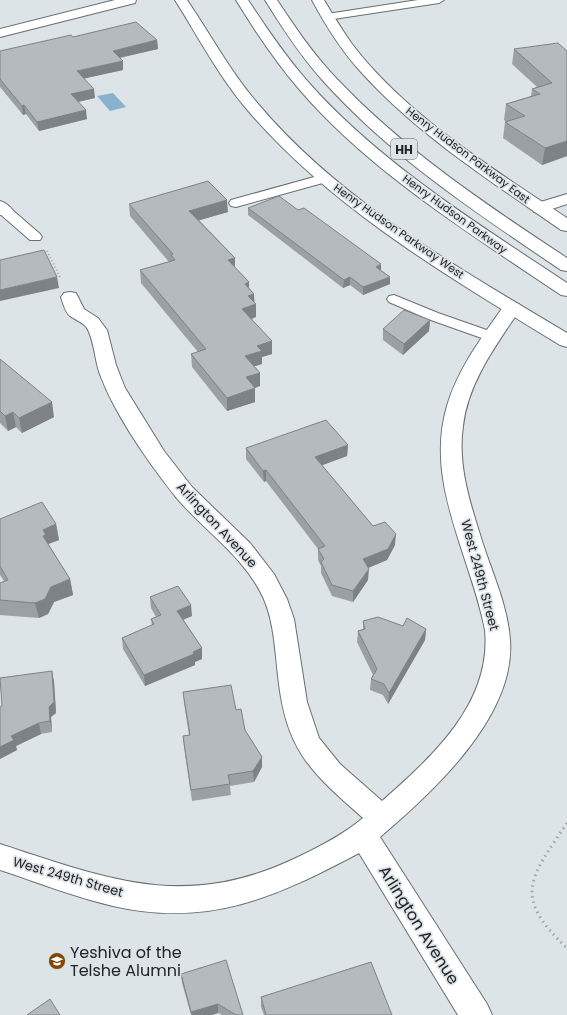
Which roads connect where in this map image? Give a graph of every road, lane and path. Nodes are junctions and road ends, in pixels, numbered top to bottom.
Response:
1 (79, 0) edge
2 (130, 0) edge
3 (181, 0) edge
4 (242, 0) edge
5 (271, 0) edge
6 (318, 0) edge
7 (439, 0) edge
8 (89, 10) junction
9 (327, 17) junction
10 (0, 33) edge
11 (325, 178) junction
12 (415, 186) junction
13 (567, 199) edge
14 (236, 203) dead end
15 (3, 208) edge
16 (540, 208) junction
17 (567, 226) edge
18 (35, 237) joint
19 (567, 266) edge
20 (567, 291) edge
21 (70, 297) joint
22 (394, 299) dead end
23 (567, 303) edge
24 (512, 308) junction
25 (493, 337) junction
26 (567, 341) edge
27 (567, 823) edge
28 (372, 827) junction
29 (0, 857) edge
30 (567, 948) edge
31 (476, 1015) edge

1 - 8 main road
2 - 8 main road
3 - 11 main road, Henry Hudson Parkway West
4 - 12 main road, Henry Hudson Parkway / HH
5 - 19 main road, Henry Hudson Parkway / HH
6 - 9 main road, Henry Hudson Parkway East
7 - 9 lane
8 - 10 main road
9 - 16 main road, Henry Hudson Parkway East
11 - 14 lane
11 - 24 main road, Henry Hudson Parkway West
12 - 20 main road, Henry Hudson Parkway / HH
12 - 23 main road
13 - 16 main road
15 - 18 lane
16 - 17 main road, Henry Hudson Parkway East
18 - 21 path
21 - 28 main road, Arlington Avenue
22 - 25 lane
24 - 25 main road, West 249th Street
24 - 26 main road, Henry Hudson Parkway West
25 - 28 main road, West 249th Street
27 - 30 path
28 - 29 main road, West 249th Street
28 - 31 main road, Arlington Avenue

